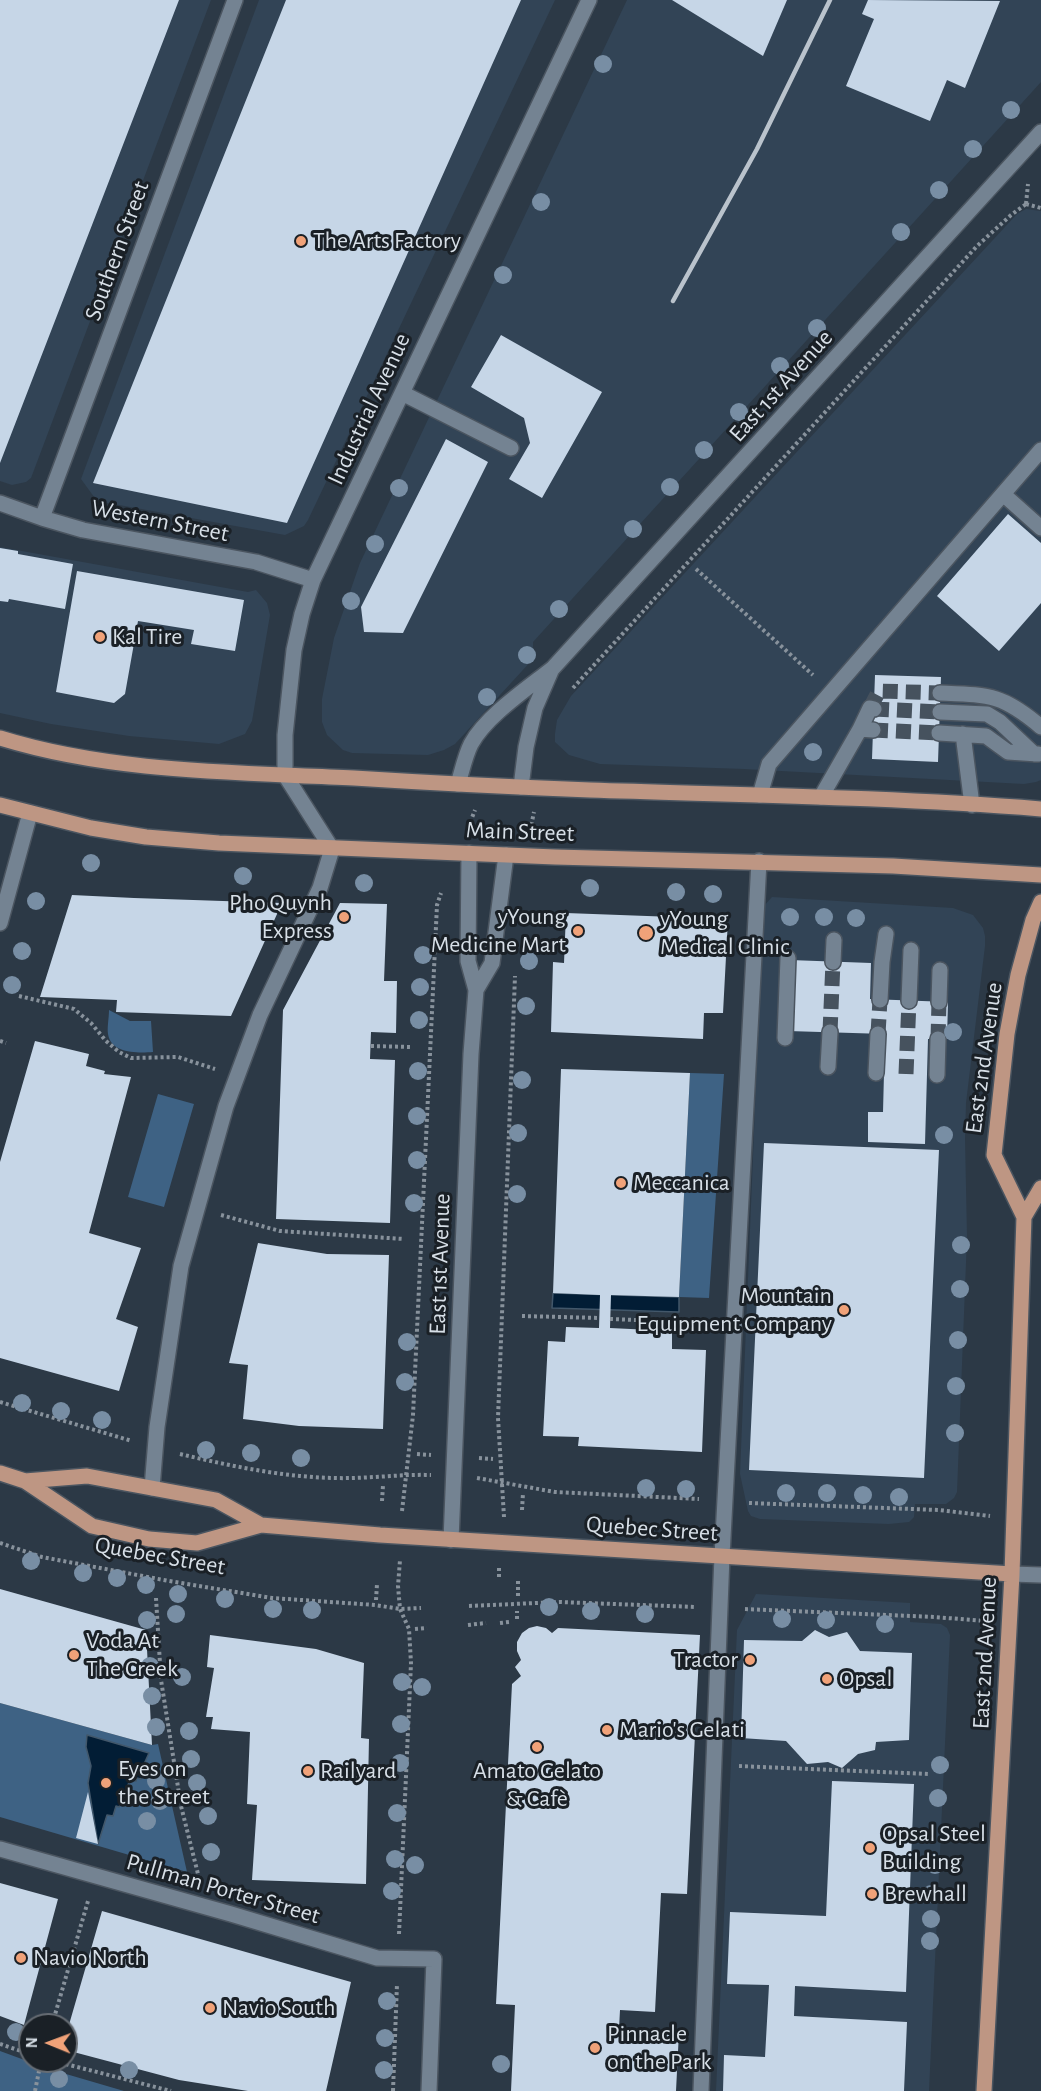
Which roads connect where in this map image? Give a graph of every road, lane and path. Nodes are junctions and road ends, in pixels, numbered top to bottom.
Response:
1 (235, 0) edge
2 (589, 0) edge
3 (1041, 132) edge
4 (1036, 149) edge
5 (1041, 208) edge
6 (402, 393) junction
7 (511, 448) dead end
8 (1041, 450) edge
9 (1003, 494) junction
10 (0, 503) edge
11 (42, 518) junction
12 (1041, 528) edge
13 (696, 569) dead end
14 (313, 580) junction
15 (553, 668) junction
16 (831, 692) junction
17 (569, 693) dead end
18 (940, 693) tunnel mouth
19 (874, 709) tunnel mouth
20 (940, 712) tunnel mouth
21 (1041, 727) edge
22 (939, 733) tunnel mouth
23 (963, 734) junction
24 (0, 738) edge
25 (1037, 754) edge
26 (285, 775) junction
27 (458, 784) junction
28 (485, 785) junction
29 (521, 787) junction
30 (760, 795) junction
31 (821, 797) junction
32 (0, 805) edge
33 (972, 805) junction
34 (1041, 809) edge
35 (30, 813) junction
36 (332, 849) junction
37 (464, 852) junction
38 (506, 855) junction
39 (759, 861) junction
40 (1041, 875) edge
41 (1041, 902) edge
42 (0, 923) edge
43 (886, 934) dead end
44 (834, 940) dead end
45 (911, 950) dead end
46 (788, 958) dead end
47 (833, 962) tunnel mouth
48 (515, 968) dead end
49 (940, 970) dead end
50 (476, 990) junction
51 (19, 996) dead end
52 (880, 1000) tunnel mouth
53 (909, 1001) tunnel mouth
54 (939, 1002) tunnel mouth
55 (830, 1032) tunnel mouth
56 (878, 1034) tunnel mouth
57 (785, 1038) dead end
58 (938, 1039) tunnel mouth
59 (0, 1041) edge
60 (6, 1043) dead end
61 (371, 1046) dead end
62 (411, 1047) dead end
63 (828, 1067) dead end
64 (876, 1073) dead end
65 (937, 1075) dead end
66 (237, 1077) junction
67 (1041, 1188) edge
68 (198, 1209) junction
69 (1024, 1217) junction
70 (404, 1239) dead end
71 (522, 1316) dead end
72 (600, 1318) dead end
73 (610, 1319) dead end
74 (735, 1323) junction
75 (0, 1402) edge
76 (136, 1443) dead end
77 (175, 1453) dead end
78 (417, 1454) dead end
79 (435, 1455) dead end
80 (476, 1458) dead end
81 (493, 1459) dead end
82 (0, 1473) edge
83 (405, 1474) junction
84 (434, 1476) dead end
85 (478, 1478) dead end
86 (25, 1481) junction
87 (503, 1482) junction
88 (383, 1485) dead end
89 (152, 1488) junction
90 (523, 1493) dead end
91 (707, 1499) dead end
92 (382, 1501) dead end
93 (403, 1502) dead end
94 (746, 1503) dead end
95 (504, 1510) dead end
96 (522, 1510) dead end
97 (939, 1510) dead end
98 (261, 1525) junction
99 (451, 1540) junction
100 (0, 1543) edge
101 (722, 1556) junction
102 (1012, 1574) junction
103 (1041, 1575) edge
104 (518, 1579) dead end
105 (377, 1584) dead end
106 (398, 1586) dead end
107 (518, 1596) dead end
108 (156, 1598) dead end
109 (376, 1600) dead end
110 (470, 1606) dead end
111 (696, 1607) dead end
112 (421, 1608) dead end
113 (400, 1609) junction
114 (747, 1609) dead end
115 (517, 1611) dead end
116 (934, 1617) dead end
117 (517, 1619) dead end
118 (509, 1622) dead end
119 (486, 1623) dead end
120 (500, 1623) dead end
121 (468, 1625) dead end
122 (427, 1628) dead end
123 (415, 1629) dead end
124 (715, 1765) junction
125 (930, 1774) dead end
126 (0, 1849) edge
127 (200, 1880) dead end
128 (88, 1901) dead end
129 (398, 1958) junction
130 (55, 2013) edge
131 (0, 2044) edge
132 (18, 2050) edge
133 (78, 2067) edge
134 (39, 2073) edge
135 (35, 2091) edge
136 (171, 2091) edge
137 (393, 2091) edge
138 (429, 2091) edge
139 (701, 2091) edge
140 (984, 2091) edge

1 - 11 street, Southern Street
2 - 6 street, Industrial Avenue
3 - 4 street, East 1st Avenue
4 - 15 street, East 1st Avenue
5 - 17 path
6 - 7 street
6 - 14 street, Industrial Avenue
8 - 9 street
9 - 12 street
9 - 16 street
10 - 11 street, Western Street
11 - 14 street, Western Street
13 - 16 path
14 - 26 street, Industrial Avenue
15 - 27 street, East 1st Avenue
15 - 29 street, East 1st Avenue
16 - 30 street
18 - 21 street
19 - 31 street
20 - 25 street
22 - 23 street
23 - 25 street
23 - 33 street
24 - 26 main road, Main Street
26 - 27 main road, Main Street
26 - 36 street
27 - 28 main road, Main Street
28 - 29 main road, Main Street
28 - 37 path
29 - 30 main road, Main Street
30 - 31 main road, Main Street
31 - 33 main road, Main Street
32 - 35 main road, Main Street
33 - 34 main road, Main Street
35 - 36 main road, Main Street
35 - 42 street
36 - 37 main road, Main Street
36 - 66 street
37 - 38 main road, Main Street
37 - 50 street, East 1st Avenue
37 - 83 path
38 - 39 main road, Main Street
38 - 50 street, East 1st Avenue
39 - 40 main road, Main Street
39 - 74 street
41 - 69 main road, East 2nd Avenue
43 - 52 street
44 - 47 street
45 - 53 street
46 - 57 street
48 - 87 path
49 - 54 street
50 - 99 street, East 1st Avenue
51 - 66 path
55 - 63 street
56 - 64 street
58 - 65 street
59 - 60 path
61 - 62 path
66 - 68 street
67 - 69 main road, East 2nd Avenue
68 - 70 path
68 - 89 street
69 - 102 main road, East 2nd Avenue
71 - 72 path
73 - 74 path
74 - 101 street
75 - 76 path
77 - 83 path
78 - 79 path
80 - 81 path
82 - 86 main road, Quebec Street
83 - 84 path
83 - 93 path
85 - 87 path, Quebec Street
86 - 89 main road, Quebec Street
86 - 98 main road, Quebec Street
87 - 91 path, Quebec Street
87 - 95 path
88 - 92 path
89 - 98 main road, Quebec Street
90 - 96 path
94 - 97 path, Quebec Street
98 - 99 main road, Quebec Street
99 - 101 main road, Quebec Street
100 - 113 path, Quebec Street
101 - 102 main road, Quebec Street
101 - 124 street
102 - 103 street, Quebec Street
102 - 140 main road, East 2nd Avenue
104 - 107 path
105 - 109 path
106 - 113 path
108 - 127 path
110 - 111 path
112 - 113 path, Quebec Street
113 - 129 path
114 - 116 path
115 - 117 path
118 - 120 path
119 - 121 path
122 - 123 path
124 - 125 path
124 - 139 street
126 - 129 street, Pullman Porter Street
128 - 130 path
129 - 137 path
129 - 138 street, Pullman Porter Street
131 - 132 path
133 - 136 path
134 - 135 path

